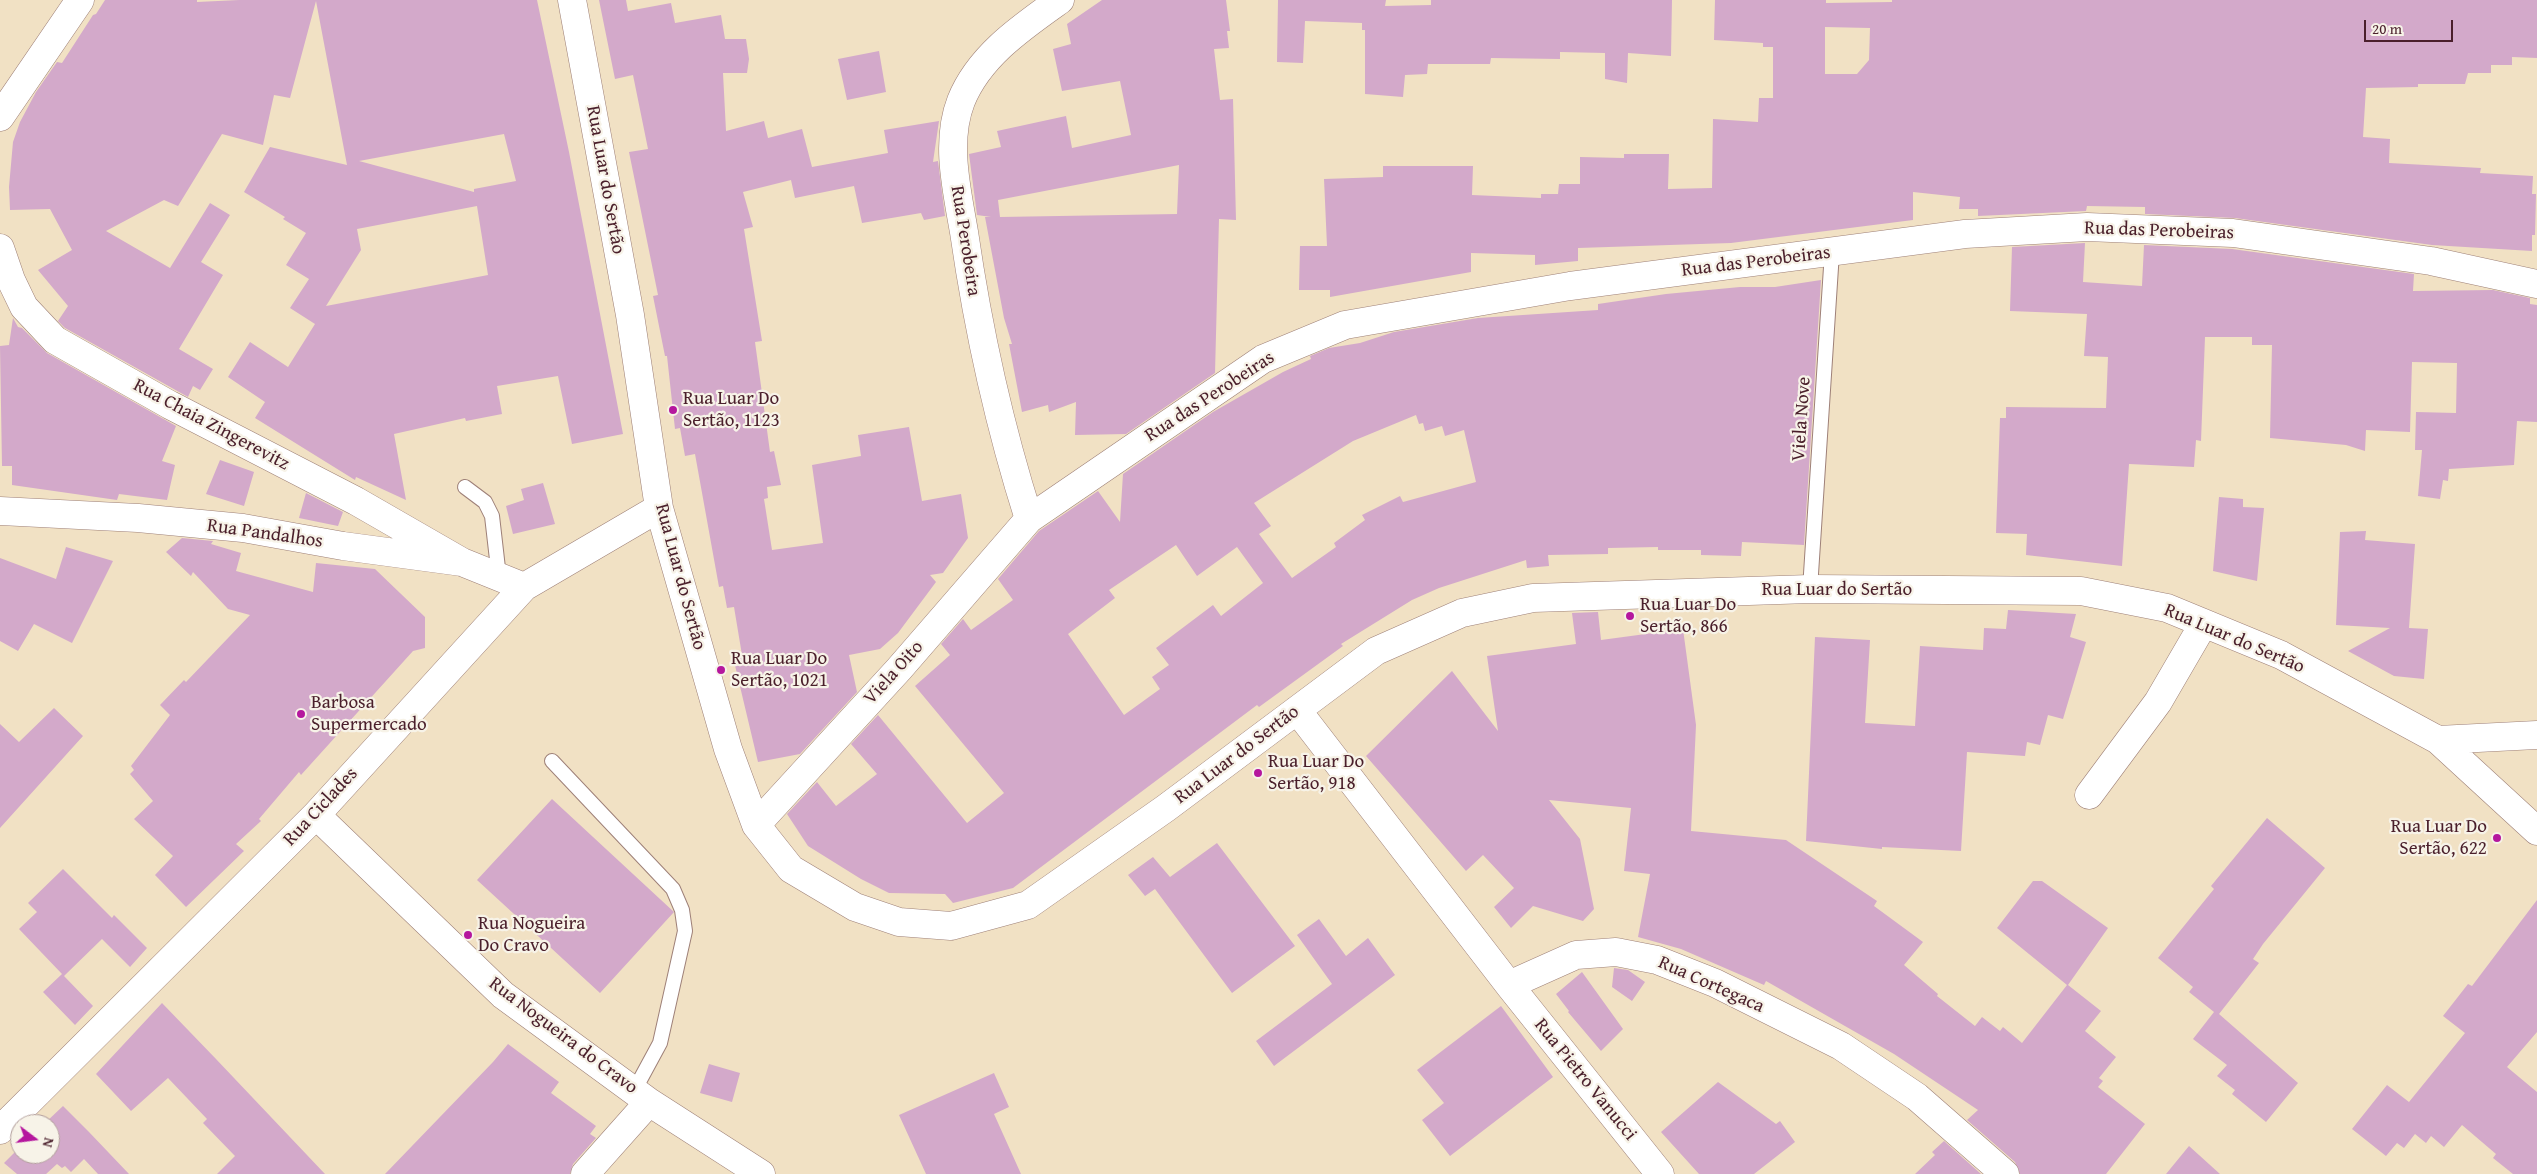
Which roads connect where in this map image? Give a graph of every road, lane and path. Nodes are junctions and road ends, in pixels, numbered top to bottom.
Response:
1 (80, 0) edge
2 (572, 0) edge
3 (1060, 0) edge
4 (0, 117) edge
5 (0, 248) edge
6 (1832, 252) junction
7 (2537, 284) edge
8 (464, 487) dead end
9 (659, 508) junction
10 (0, 510) edge
11 (1029, 519) junction
12 (462, 562) junction
13 (500, 577) junction
14 (524, 587) junction
15 (1810, 589) junction
16 (2204, 623) junction
17 (1296, 710) junction
18 (2537, 735) edge
19 (2438, 740) junction
20 (552, 761) dead end
21 (2089, 795) dead end
22 (316, 815) junction
23 (756, 825) junction
24 (2537, 832) edge
25 (1509, 985) junction
26 (641, 1097) junction
27 (0, 1130) edge
28 (585, 1174) edge
29 (761, 1174) edge
30 (1660, 1174) edge
31 (2005, 1174) edge

1 - 4 street
2 - 9 street, Rua Luar do Sertão
3 - 11 street, Rua Perobeira
5 - 12 street, Rua Chaia Zingerevitz
6 - 7 street, Rua das Perobeiras
6 - 11 street, Rua das Perobeiras
6 - 15 lane, Viela Nove
8 - 13 lane
9 - 14 street, Rua Ciclades
9 - 23 street, Rua Luar do Sertão
10 - 12 street, Rua Pandalhos
11 - 23 street, Viela Oito
12 - 13 street, Rua Pandalhos
13 - 14 street, Rua Pandalhos
14 - 22 street, Rua Ciclades
15 - 16 street, Rua Luar do Sertão
15 - 17 street, Rua Luar do Sertão
16 - 19 street, Rua Luar do Sertão
16 - 21 street
17 - 23 street, Rua Luar do Sertão
17 - 25 street
18 - 19 street
19 - 24 street, Rua Luar do Sertão
20 - 26 lane
22 - 26 street, Rua Nogueira do Cravo
22 - 27 street, Rua Ciclades
25 - 30 street, Rua Pietro Vanucci
25 - 31 street, Rua Cortegaca
26 - 28 street
26 - 29 street, Rua Nogueira do Cravo

